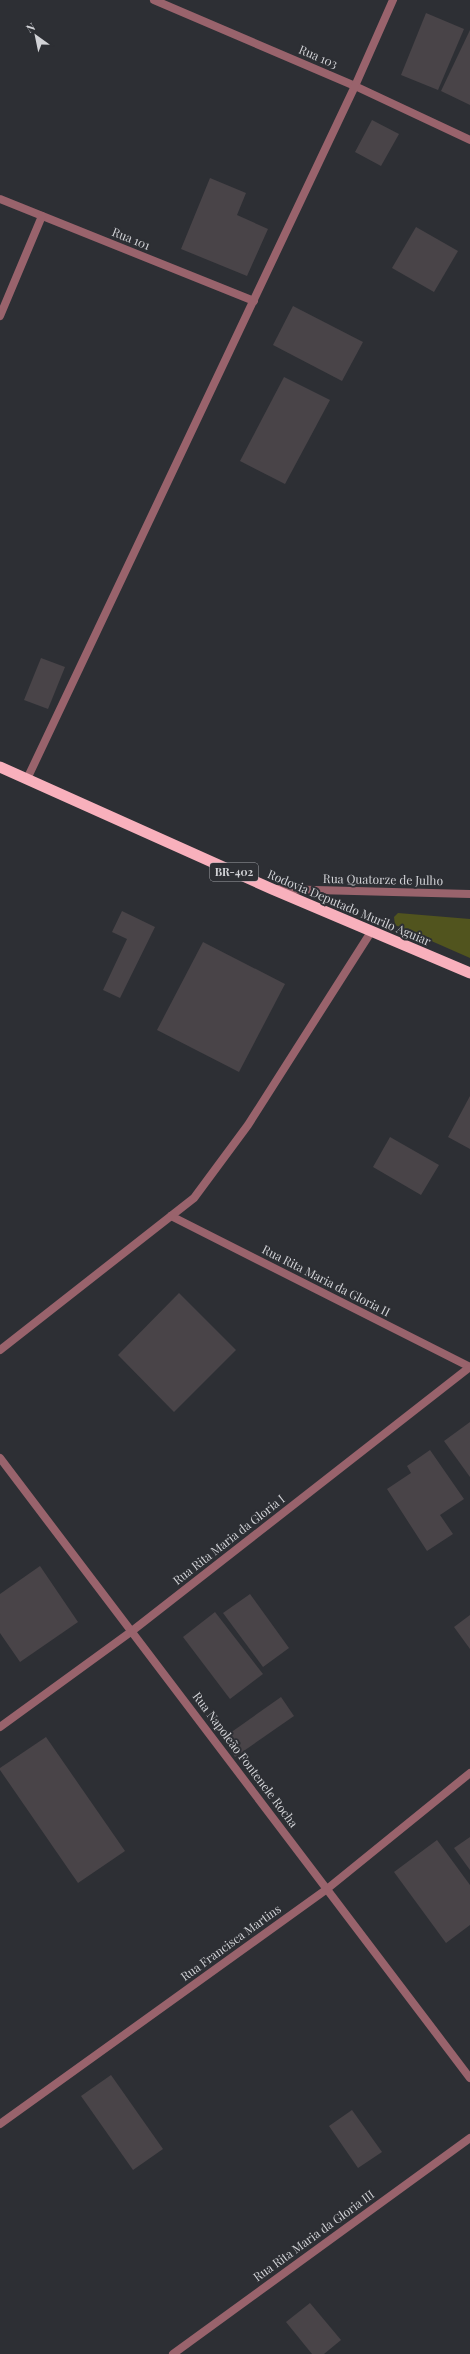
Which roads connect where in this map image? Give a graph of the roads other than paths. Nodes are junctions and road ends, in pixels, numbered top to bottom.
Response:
1 (154, 0) edge
2 (393, 0) edge
3 (355, 86) junction
4 (470, 140) edge
5 (0, 199) edge
6 (42, 216) junction
7 (254, 301) junction
8 (0, 316) edge
9 (0, 767) edge
10 (27, 779) junction
11 (272, 889) junction
12 (470, 894) edge
13 (371, 932) junction
14 (470, 973) edge
15 (171, 1216) junction
16 (0, 1350) edge
17 (470, 1367) edge
18 (0, 1458) edge
19 (132, 1631) junction
20 (0, 1727) edge
21 (470, 1773) edge
22 (327, 1889) junction
23 (470, 2078) edge
24 (0, 2124) edge
25 (470, 2138) edge
26 (173, 2354) edge

1 - 3 street, Rua 103
2 - 3 street
3 - 4 street, Rua 103
3 - 7 street
5 - 6 street, Rua 101
6 - 7 street, Rua 101
6 - 8 street
7 - 10 street
9 - 10 highway, Rodovia Deputado Murilo Aguiar / BR-402
10 - 11 highway, Rodovia Deputado Murilo Aguiar / BR-402
11 - 12 street, Rua Quatorze de Julho
11 - 13 highway, Rodovia Deputado Murilo Aguiar / BR-402
13 - 14 highway, Rodovia Deputado Murilo Aguiar / BR-402
13 - 15 street
15 - 16 street
15 - 17 street, Rua Rita Maria da Gloria II
17 - 19 street, Rua Rita Maria da Gloria I
18 - 19 street, Rua Napoleão Fontenele Rocha
19 - 20 street, Rua Rita Maria da Gloria I
19 - 22 street, Rua Napoleão Fontenele Rocha
21 - 22 street, Rua Francisca Martins
22 - 23 street, Rua Napoleão Fontenele Rocha
22 - 24 street, Rua Francisca Martins
25 - 26 street, Rua Rita Maria da Gloria III

